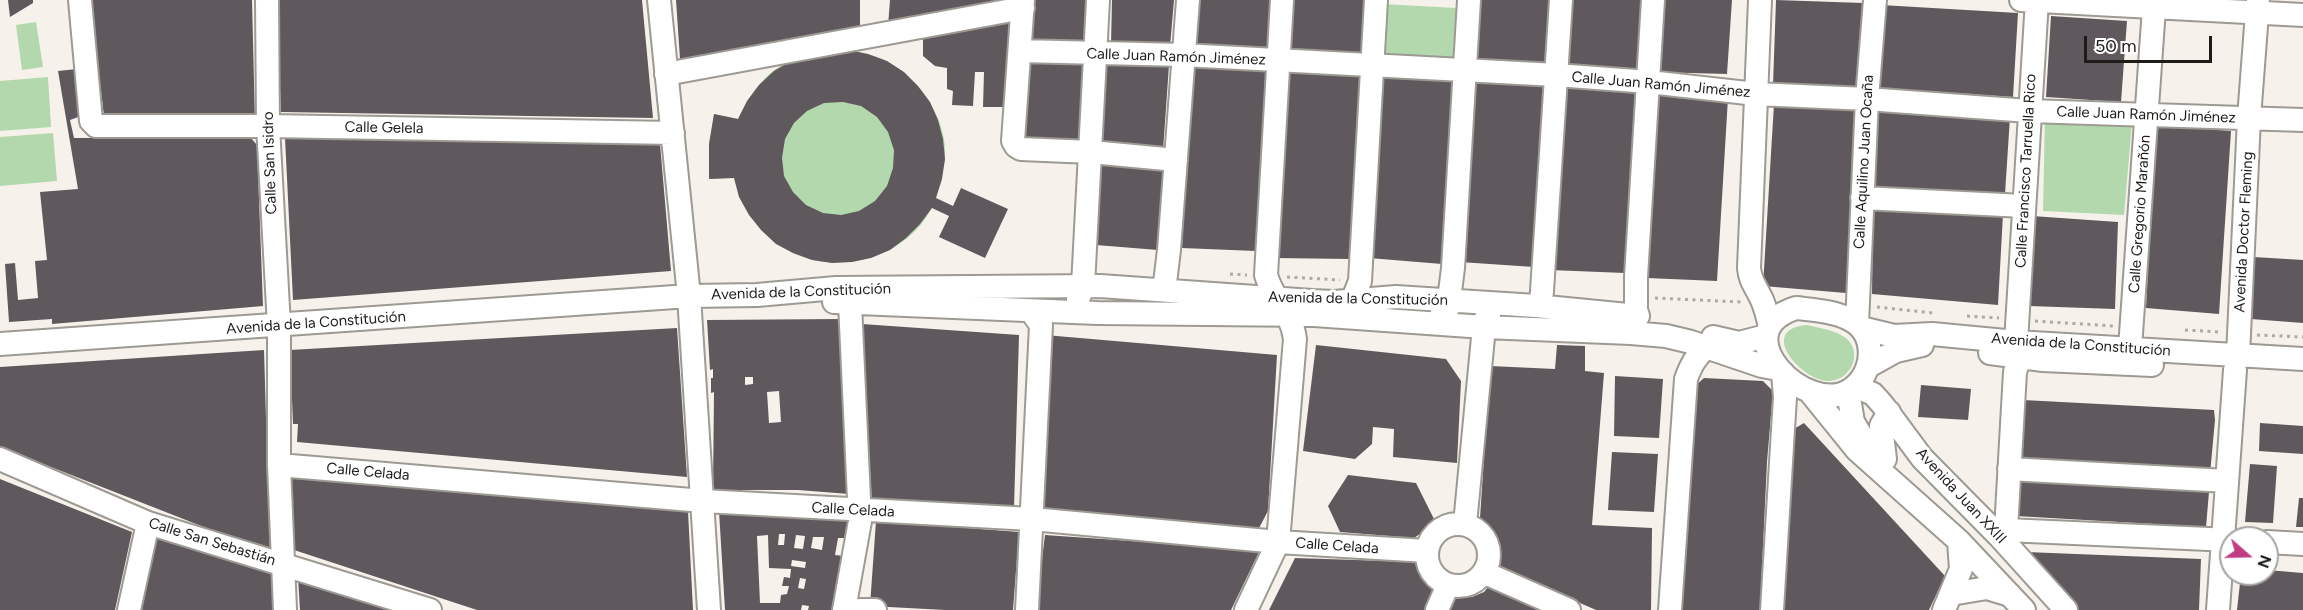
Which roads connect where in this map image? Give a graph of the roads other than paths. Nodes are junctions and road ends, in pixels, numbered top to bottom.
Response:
1 (80, 0) edge
2 (267, 0) edge
3 (659, 0) edge
4 (1098, 0) edge
5 (1188, 0) edge
6 (1282, 0) edge
7 (1376, 0) edge
8 (1469, 0) edge
9 (1561, 0) edge
10 (1653, 0) edge
11 (1760, 0) edge
12 (1875, 0) edge
13 (2021, 0) edge
14 (2037, 0) edge
15 (1023, 4) edge
16 (2258, 6) edge
17 (2154, 8) junction
18 (2303, 15) edge
19 (1020, 51) junction
20 (1095, 54) junction
21 (1183, 55) junction
22 (1278, 61) junction
23 (1372, 66) junction
24 (1465, 71) junction
25 (666, 74) junction
26 (1556, 75) junction
27 (1649, 82) junction
28 (1756, 94) junction
29 (1866, 99) junction
30 (2029, 111) junction
31 (2147, 116) junction
32 (2249, 118) junction
33 (2303, 120) edge
34 (268, 126) junction
35 (673, 133) junction
36 (1091, 152) junction
37 (1176, 160) junction
38 (1862, 198) junction
39 (2024, 206) junction
40 (1083, 286) junction
41 (1161, 290) junction
42 (1357, 290) junction
43 (1759, 293) junction
44 (757, 295) junction
45 (689, 296) junction
46 (1450, 301) junction
47 (850, 303) junction
48 (1536, 306) junction
49 (1281, 307) junction
50 (1637, 307) junction
51 (973, 308) junction
52 (1796, 308) junction
53 (1031, 310) junction
54 (1314, 315) junction
55 (1382, 318) junction
56 (279, 326) junction
57 (1859, 326) junction
58 (1484, 327) junction
59 (1768, 331) junction
60 (2131, 338) junction
61 (1295, 339) junction
62 (2019, 340) junction
63 (0, 344) edge
64 (1707, 347) junction
65 (2238, 353) junction
66 (2303, 359) edge
67 (1869, 366) junction
68 (1780, 371) junction
69 (2303, 373) edge
70 (1852, 389) junction
71 (1810, 392) junction
72 (1889, 412) junction
73 (0, 459) edge
74 (1885, 459) junction
75 (279, 465) junction
76 (2009, 469) junction
77 (2227, 481) junction
78 (703, 501) junction
79 (858, 510) junction
80 (1032, 519) junction
81 (148, 523) junction
82 (1465, 524) junction
83 (2227, 526) edge
84 (2003, 534) junction
85 (2219, 540) edge
86 (1278, 542) junction
87 (1959, 542) junction
88 (2279, 543) edge
89 (2303, 544) edge
90 (1427, 551) junction
91 (282, 563) junction
92 (1485, 573) junction
93 (1448, 585) junction
94 (2221, 586) edge
95 (1948, 602) edge
96 (2017, 603) edge
97 (129, 610) edge
98 (285, 610) edge
99 (430, 610) edge
100 (709, 610) edge
101 (844, 610) edge
102 (860, 610) edge
103 (875, 610) edge
104 (1028, 610) edge
105 (1246, 610) edge
106 (1437, 610) edge
107 (1569, 610) edge
108 (1670, 610) edge
109 (1772, 610) edge
110 (2042, 610) edge
111 (2066, 610) edge
112 (2218, 610) edge

1 - 34 street, Calle Gelela
2 - 34 street, Calle San Isidro
3 - 25 street
4 - 20 street
5 - 21 street
6 - 22 street
7 - 23 street
8 - 24 street
9 - 26 street
10 - 27 street
11 - 28 street
12 - 29 street, Calle Aquilino Juan Ocaña
13 - 14 street
14 - 17 street
14 - 30 street, Calle Francisco Tarruella Rico
15 - 19 street
15 - 25 street
16 - 17 street
16 - 18 street
16 - 32 street, Avenida Doctor Fleming
17 - 31 street, Calle Gregorio Marañón
19 - 20 street, Calle Juan Ramón Jiménez
19 - 36 street
20 - 21 street, Calle Juan Ramón Jiménez
20 - 36 street
21 - 22 street, Calle Juan Ramón Jiménez
21 - 37 street
22 - 23 street, Calle Juan Ramón Jiménez
22 - 49 street
23 - 24 street, Calle Juan Ramón Jiménez
23 - 42 street
24 - 26 street, Calle Juan Ramón Jiménez
24 - 46 street
25 - 35 street
26 - 27 street, Calle Juan Ramón Jiménez
26 - 48 street
27 - 28 street, Calle Juan Ramón Jiménez
27 - 50 street
28 - 29 street, Calle Juan Ramón Jiménez
28 - 43 street
29 - 30 street, Calle Juan Ramón Jiménez
29 - 38 street, Calle Aquilino Juan Ocaña
30 - 31 street, Calle Juan Ramón Jiménez
30 - 39 street, Calle Francisco Tarruella Rico
31 - 32 street, Calle Juan Ramón Jiménez
31 - 60 street, Calle Gregorio Marañón
32 - 33 street, Calle Juan Ramón Jiménez
32 - 65 street, Avenida Doctor Fleming
34 - 35 street, Calle Gelela
34 - 56 street, Calle San Isidro
35 - 45 street
36 - 37 street
36 - 40 street
37 - 41 street
38 - 39 street
38 - 57 street, Calle Aquilino Juan Ocaña
39 - 62 street, Calle Francisco Tarruella Rico
40 - 41 street, Avenida de la Constitución
40 - 44 street, Avenida de la Constitución
40 - 51 street
41 - 49 street, Avenida de la Constitución
42 - 46 street, Avenida de la Constitución
42 - 49 street, Avenida de la Constitución
43 - 52 street
43 - 59 street
44 - 45 street, Avenida de la Constitución
44 - 47 street
45 - 56 street, Avenida de la Constitución
45 - 78 street
46 - 48 street, Avenida de la Constitución
46 - 55 street
47 - 51 street
47 - 79 street
48 - 50 street, Avenida de la Constitución
49 - 53 street
49 - 54 street
49 - 61 street
50 - 58 street
50 - 59 street
51 - 53 street
52 - 57 street
52 - 59 street
53 - 80 street
54 - 55 street
54 - 61 street
55 - 58 street
56 - 63 street, Avenida de la Constitución
56 - 75 street, Calle San Isidro
57 - 62 street, Avenida de la Constitución
57 - 67 street
58 - 64 street
58 - 82 street
59 - 68 street
60 - 62 street, Avenida de la Constitución
60 - 65 street, Avenida de la Constitución
61 - 86 street
62 - 65 street, Avenida de la Constitución
62 - 67 street, Avenida de la Constitución
62 - 76 street, Calle Francisco Tarruella Rico
64 - 68 street
64 - 108 street
65 - 66 street, Avenida de la Constitución
65 - 69 street, Avenida de la Constitución
65 - 77 street, Avenida Doctor Fleming
67 - 70 street
68 - 71 street
68 - 109 street
70 - 71 street
70 - 72 street, Avenida Juan XXIII
70 - 74 street, Avenida Juan XXIII
71 - 87 street
72 - 74 street
72 - 84 street, Avenida Juan XXIII
73 - 81 street, Calle San Sebastián
74 - 110 street, Avenida Juan XXIII
75 - 78 street, Calle Celada
75 - 91 street, Calle San Isidro
76 - 77 street
76 - 84 street, Calle Francisco Tarruella Rico
77 - 83 street, Avenida Doctor Fleming
78 - 79 street, Calle Celada
78 - 100 street
79 - 80 street, Calle Celada
79 - 101 street
80 - 86 street, Calle Celada
80 - 104 street
81 - 91 street, Calle San Sebastián
81 - 97 street
82 - 90 street
82 - 92 street
84 - 85 street
84 - 111 street, Avenida Juan XXIII
86 - 90 street, Calle Celada
86 - 105 street
87 - 95 street
87 - 96 street
88 - 89 street
90 - 93 street
91 - 98 street, Calle San Isidro
91 - 99 street, Calle San Sebastián
92 - 93 street
92 - 107 street
93 - 106 street
94 - 112 street, Avenida Doctor Fleming
95 - 96 street
102 - 103 street

